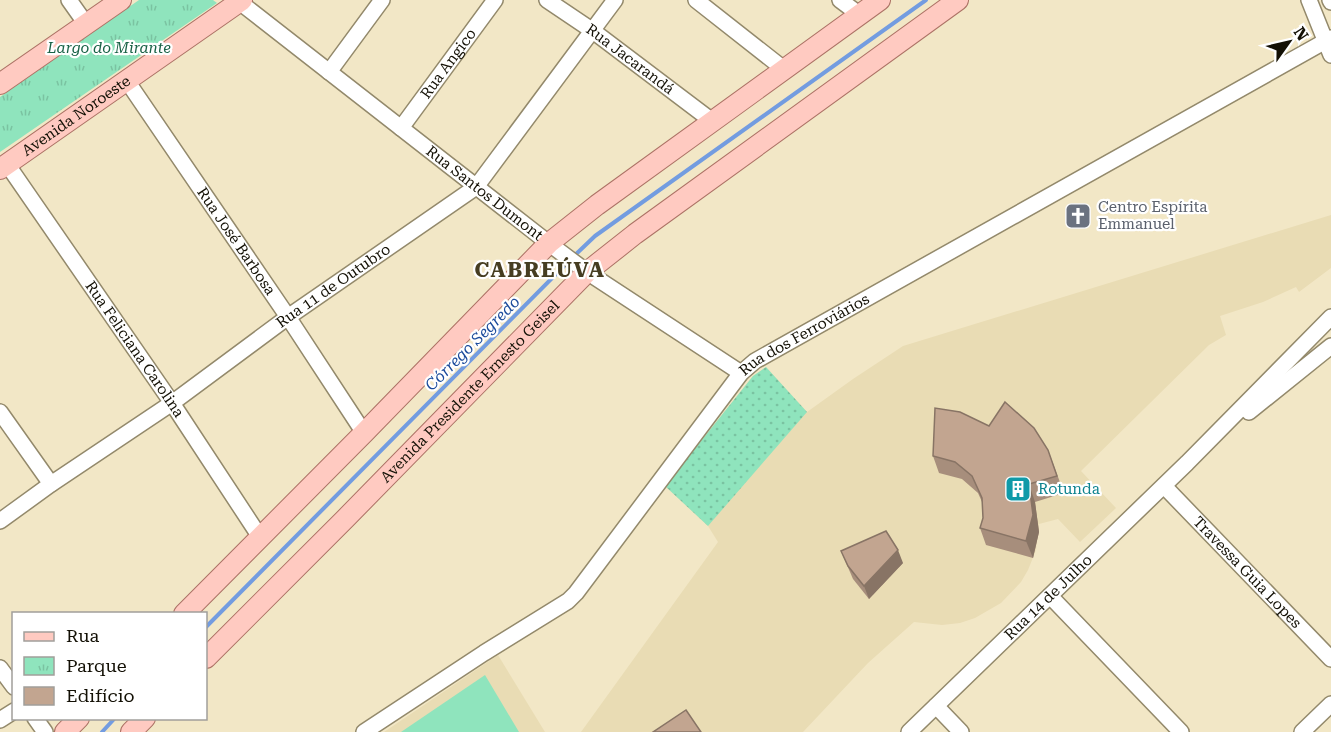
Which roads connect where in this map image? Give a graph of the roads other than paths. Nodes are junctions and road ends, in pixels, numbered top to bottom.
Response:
1 (69, 0) edge
2 (122, 0) edge
3 (382, 0) edge
4 (495, 0) edge
5 (547, 0) edge
6 (615, 0) edge
7 (696, 0) edge
8 (840, 0) edge
9 (880, 0) edge
10 (958, 0) edge
11 (1310, 0) edge
12 (239, 1) edge
13 (860, 15) junction
14 (86, 24) junction
15 (592, 31) junction
16 (1329, 44) edge
17 (785, 70) junction
18 (329, 72) junction
19 (127, 81) junction
20 (0, 84) edge
21 (712, 121) junction
22 (401, 128) junction
23 (4, 167) edge
24 (476, 187) junction
25 (550, 244) junction
26 (585, 270) junction
27 (288, 317) junction
28 (1331, 317) edge
29 (1331, 346) edge
30 (741, 373) junction
31 (172, 403) junction
32 (0, 412) edge
33 (364, 433) junction
34 (1187, 463) junction
35 (51, 484) junction
36 (1164, 486) junction
37 (0, 521) edge
38 (260, 537) junction
39 (1050, 596) junction
40 (186, 612) edge
41 (207, 657) edge
42 (1331, 659) edge
43 (0, 668) edge
44 (12, 684) edge
45 (1331, 704) edge
46 (936, 706) junction
47 (77, 720) edge
48 (143, 720) edge
49 (65, 732) edge
50 (131, 732) edge
51 (364, 732) edge
52 (909, 732) edge
53 (961, 732) edge
54 (1181, 732) edge
55 (1302, 732) edge

1 - 14 street
2 - 14 main road
3 - 18 street
4 - 22 street, Rua Angico
5 - 15 street, Rua Jacarandá
6 - 15 street, Rua 11 de Outubro
7 - 17 street
8 - 13 street
9 - 13 main road
10 - 26 main road, Avenida Presidente Ernesto Geisel
11 - 16 street
12 - 18 street, Rua Santos Dumont
12 - 19 main road, Avenida Noroeste
13 - 17 main road
14 - 20 main road
15 - 21 street, Rua Jacarandá
15 - 24 street, Rua 11 de Outubro
16 - 30 street, Rua dos Ferroviários
17 - 21 main road
18 - 22 street, Rua Santos Dumont
19 - 23 main road, Avenida Noroeste
19 - 27 street, Rua José Barbosa
21 - 25 main road
22 - 24 street, Rua Santos Dumont
23 - 31 street, Rua Feliciana Carolina
24 - 25 street, Rua Santos Dumont
24 - 27 street, Rua 11 de Outubro
25 - 26 street, Rua Santos Dumont
25 - 33 main road
26 - 30 street, Rua Santos Dumont
26 - 41 main road, Avenida Presidente Ernesto Geisel
27 - 31 street, Rua 11 de Outubro
27 - 33 street, Rua José Barbosa
28 - 34 street, Rua 14 de Julho
29 - 34 street, Rua 14 de Julho
30 - 51 street, Rua dos Ferroviários
31 - 35 street, Rua 11 de Outubro
31 - 38 street, Rua Feliciana Carolina
32 - 35 street
33 - 38 main road
34 - 36 street, Rua 14 de Julho
35 - 37 street, Rua 11 de Outubro
36 - 39 street, Rua 14 de Julho
36 - 42 street, Travessa Guia Lopes
38 - 40 main road
39 - 46 street, Rua 14 de Julho
39 - 54 street
43 - 44 street
45 - 55 street
46 - 52 street, Rua 14 de Julho
46 - 53 street
47 - 49 main road
48 - 50 main road

